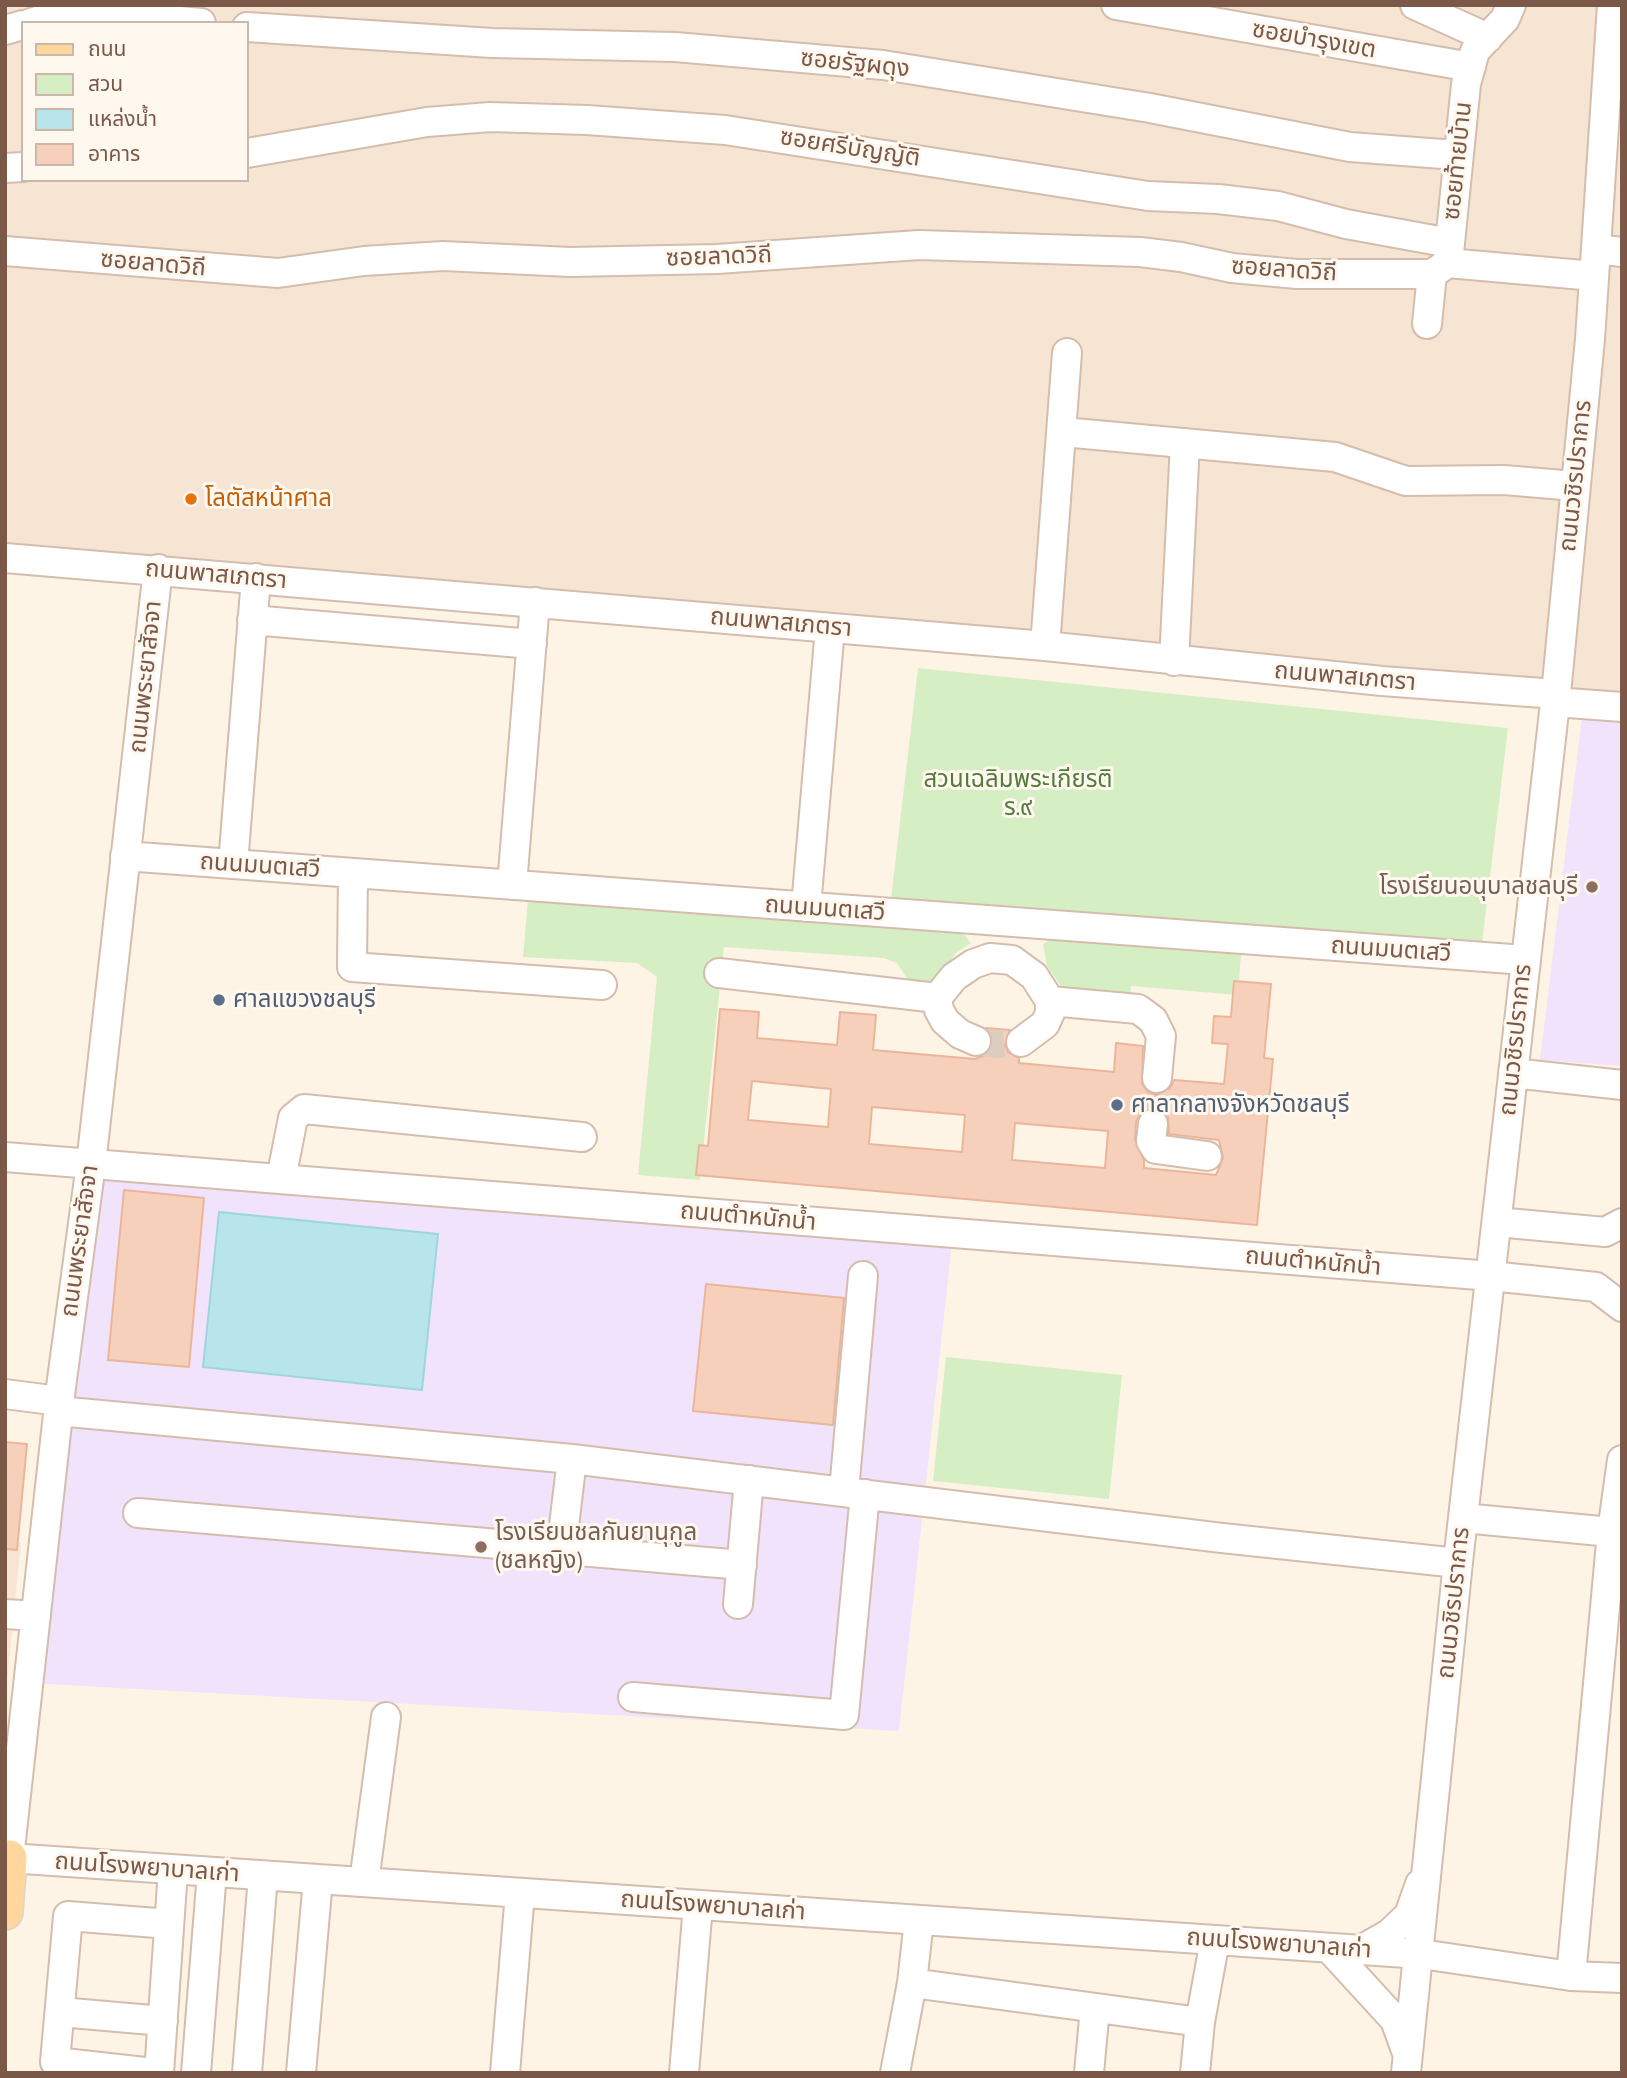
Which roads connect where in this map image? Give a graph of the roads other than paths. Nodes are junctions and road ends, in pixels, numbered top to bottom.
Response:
1 (1116, 5) edge
2 (1415, 5) edge
3 (1511, 5) edge
4 (1612, 5) edge
5 (38, 21) edge
6 (179, 21) edge
7 (248, 27) edge
8 (1488, 37) junction
9 (1616, 42) edge
10 (1471, 67) junction
11 (248, 153) edge
12 (1457, 155) junction
13 (5, 251) edge
14 (1604, 259) edge
15 (1443, 260) junction
16 (1427, 324) dead end
17 (1067, 353) dead end
18 (1063, 432) junction
19 (1185, 443) junction
20 (1574, 486) junction
21 (5, 558) edge
22 (158, 569) junction
23 (256, 578) junction
24 (535, 602) junction
25 (253, 620) junction
26 (830, 628) junction
27 (532, 644) junction
28 (1045, 646) junction
29 (1174, 661) junction
30 (1555, 698) junction
31 (1622, 707) edge
32 (125, 856) junction
33 (233, 864) junction
34 (353, 873) junction
35 (512, 885) junction
36 (806, 907) junction
37 (984, 920) junction
38 (1030, 924) junction
39 (1525, 961) junction
40 (973, 964) junction
41 (719, 974) dead end
42 (1034, 976) junction
43 (602, 985) dead end
44 (937, 999) junction
45 (1050, 1001) junction
46 (976, 1041) tunnel mouth
47 (1021, 1042) tunnel mouth
48 (1513, 1073) junction
49 (1157, 1078) tunnel mouth
50 (1622, 1085) edge
51 (1153, 1124) tunnel mouth
52 (582, 1137) dead end
53 (1208, 1156) dead end
54 (5, 1157) edge
55 (91, 1164) junction
56 (281, 1179) junction
57 (1497, 1222) junction
58 (1622, 1223) edge
59 (863, 1276) dead end
60 (1491, 1276) junction
61 (1622, 1307) edge
62 (5, 1394) edge
63 (59, 1406) junction
64 (572, 1459) junction
65 (1622, 1460) edge
66 (749, 1480) junction
67 (855, 1493) junction
68 (138, 1513) dead end
69 (1463, 1518) junction
70 (1617, 1532) edge
71 (561, 1551) junction
72 (1458, 1563) junction
73 (742, 1565) junction
74 (738, 1604) dead end
75 (5, 1614) edge
76 (36, 1616) junction
77 (633, 1697) dead end
78 (386, 1717) dead end
79 (7, 1858) edge
80 (1429, 1862) junction
81 (173, 1870) junction
82 (212, 1872) junction
83 (263, 1876) junction
84 (318, 1879) junction
85 (364, 1882) junction
86 (520, 1893) junction
87 (698, 1905) junction
88 (5, 1912) edge
89 (919, 1920) junction
90 (169, 1924) junction
91 (1215, 1940) junction
92 (1329, 1948) junction
93 (1361, 1950) junction
94 (1421, 1954) junction
95 (1571, 1976) junction
96 (1622, 1978) edge
97 (912, 1983) junction
98 (1095, 2008) junction
99 (60, 2012) junction
100 (163, 2021) junction
101 (1200, 2022) junction
102 (1407, 2064) edge
103 (63, 2068) edge
104 (154, 2073) edge
105 (159, 2073) edge
106 (196, 2073) edge
107 (247, 2073) edge
108 (301, 2073) edge
109 (505, 2073) edge
110 (684, 2073) edge
111 (895, 2073) edge
112 (1089, 2073) edge
113 (1195, 2073) edge

1 - 10 street, ซอยบำรุงเขต
2 - 8 street
3 - 8 street, ซอยท้ายบ้าน
4 - 9 street, ถนนวชิรปราการ
5 - 6 street
7 - 12 street, ซอยรัฐผดุง
8 - 10 street, ซอยท้ายบ้าน
9 - 14 street, ถนนวชิรปราการ
10 - 12 street, ซอยท้ายบ้าน
11 - 15 street, ซอยศรีบัญญัติ
12 - 15 street, ซอยท้ายบ้าน
13 - 15 street, ซอยลาดวิถี
14 - 15 street, ซอยลาดวิถี
14 - 20 street, ถนนวชิรปราการ
15 - 16 street, ซอยท้ายบ้าน
17 - 18 street
18 - 19 street
18 - 28 street
19 - 20 street
19 - 29 street
20 - 30 street, ถนนวชิรปราการ
21 - 22 street, ถนนพาสเภตรา
22 - 23 street, ถนนพาสเภตรา
22 - 32 street, ถนนพระยาสัจจา
23 - 24 street, ถนนพาสเภตรา
23 - 25 street
24 - 26 street, ถนนพาสเภตรา
24 - 27 street
25 - 27 street
25 - 33 street
26 - 28 street, ถนนพาสเภตรา
26 - 36 street
27 - 35 street
28 - 29 street, ถนนพาสเภตรา
29 - 30 street, ถนนพาสเภตรา
30 - 31 street, ถนนพาสเภตรา
30 - 39 street, ถนนวชิรปราการ
32 - 33 street, ถนนมนตเสวี
32 - 55 street, ถนนพระยาสัจจา
33 - 34 street, ถนนมนตเสวี
34 - 35 street, ถนนมนตเสวี
34 - 43 street
35 - 36 street, ถนนมนตเสวี
36 - 37 street, ถนนมนตเสวี
37 - 38 street, ถนนมนตเสวี
37 - 40 street
38 - 39 street, ถนนมนตเสวี
38 - 42 street
39 - 48 street, ถนนวชิรปราการ
40 - 42 street
40 - 44 street
41 - 44 street
42 - 45 street
44 - 46 street
45 - 47 street
45 - 49 street
48 - 50 street
48 - 57 street, ถนนวชิรปราการ
51 - 53 street
52 - 56 street
54 - 55 street, ถนนตำหนักน้ำ
55 - 56 street, ถนนตำหนักน้ำ
55 - 63 street, ถนนพระยาสัจจา
56 - 60 street, ถนนตำหนักน้ำ
57 - 58 street
57 - 60 street, ถนนวชิรปราการ
59 - 67 street
60 - 61 street, ถนนตำหนักน้ำ
60 - 69 street, ถนนวชิรปราการ
62 - 63 street
63 - 64 street
63 - 76 street, ถนนพระยาสัจจา
64 - 66 street
64 - 71 street
65 - 70 street
66 - 67 street
66 - 73 street
67 - 72 street
67 - 77 street
68 - 71 street
69 - 70 street
69 - 72 street, ถนนวชิรปราการ
70 - 95 street
71 - 73 street
72 - 80 street, ถนนวชิรปราการ
73 - 74 street
75 - 76 street
76 - 79 street, ถนนพระยาสัจจา
78 - 85 street
79 - 81 street, ถนนโรงพยาบาลเก่า
79 - 88 main road, ถนนพระยาสัจจา
80 - 93 street
80 - 94 street, ถนนวชิรปราการ
81 - 82 street, ถนนโรงพยาบาลเก่า
81 - 90 street
82 - 83 street, ถนนโรงพยาบาลเก่า
82 - 106 street
83 - 84 street, ถนนโรงพยาบาลเก่า
83 - 107 street
84 - 85 street, ถนนโรงพยาบาลเก่า
84 - 108 street
85 - 86 street, ถนนโรงพยาบาลเก่า
86 - 87 street, ถนนโรงพยาบาลเก่า
86 - 109 street
87 - 89 street, ถนนโรงพยาบาลเก่า
87 - 110 street
89 - 91 street, ถนนโรงพยาบาลเก่า
89 - 97 street
90 - 99 street
90 - 100 street
91 - 92 street, ถนนโรงพยาบาลเก่า
91 - 101 street
92 - 93 street, ถนนโรงพยาบาลเก่า
92 - 102 street
93 - 94 street, ถนนโรงพยาบาลเก่า
94 - 95 street, ถนนโรงพยาบาลเก่า
94 - 102 street, ถนนวชิรปราการ
95 - 96 street, ถนนโรงพยาบาลเก่า
97 - 98 street
97 - 111 street
98 - 101 street
98 - 112 street
99 - 100 street
99 - 103 street
100 - 105 street
101 - 113 street
103 - 104 street

